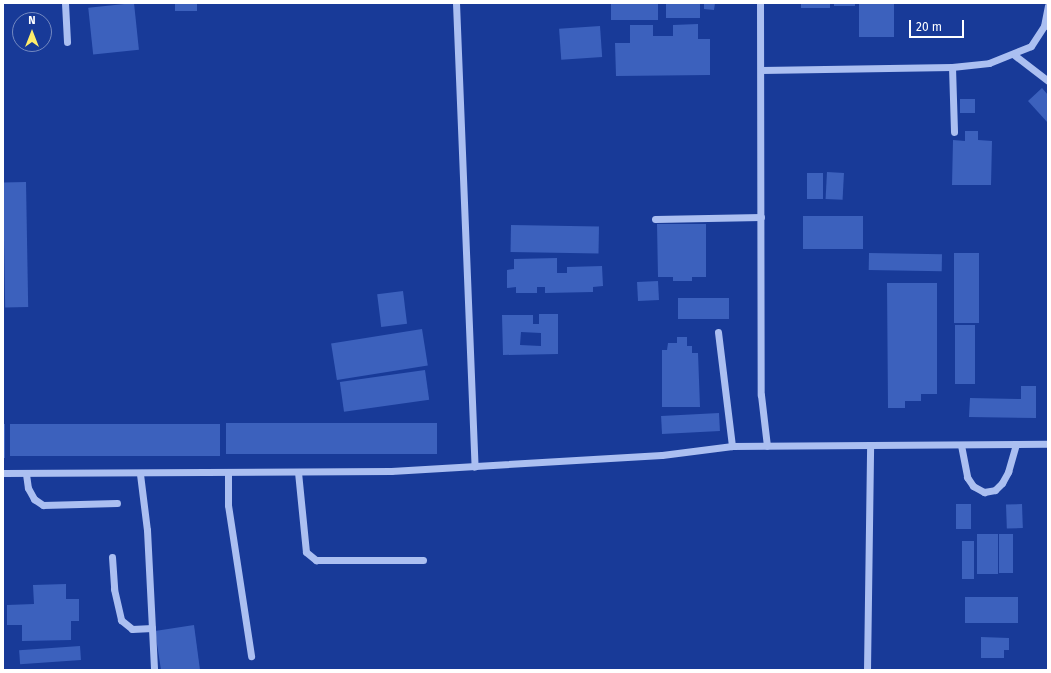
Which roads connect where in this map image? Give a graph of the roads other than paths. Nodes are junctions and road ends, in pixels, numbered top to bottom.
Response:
1 (66, 3) edge
2 (456, 3) edge
3 (760, 3) edge
4 (1048, 6) edge
5 (67, 42) dead end
6 (1013, 54) junction
7 (952, 67) junction
8 (762, 70) junction
9 (1048, 81) edge
10 (954, 132) dead end
11 (761, 217) junction
12 (655, 219) dead end
13 (718, 332) dead end
14 (1016, 444) junction
15 (1048, 444) edge
16 (961, 445) junction
17 (732, 446) junction
18 (767, 446) junction
19 (870, 446) junction
20 (475, 467) junction
21 (298, 472) junction
22 (3, 473) edge
23 (228, 473) junction
24 (26, 474) junction
25 (140, 474) junction
26 (117, 503) dead end
27 (112, 557) dead end
28 (423, 560) dead end
29 (152, 628) junction
30 (251, 656) dead end
31 (154, 670) edge
32 (867, 670) edge

1 - 5 street
2 - 20 street
3 - 8 street
4 - 6 street
6 - 7 street
6 - 9 street
7 - 8 street
7 - 10 street
8 - 11 street
11 - 12 street
11 - 18 street
13 - 17 street
14 - 15 street
14 - 16 street
14 - 16 street
16 - 19 street
17 - 18 street
17 - 20 street
18 - 19 street
19 - 32 street
20 - 21 street
21 - 23 street
21 - 28 street
22 - 24 street
23 - 25 street
23 - 30 street
24 - 25 street
24 - 26 street
25 - 29 street
27 - 29 street
29 - 31 street

